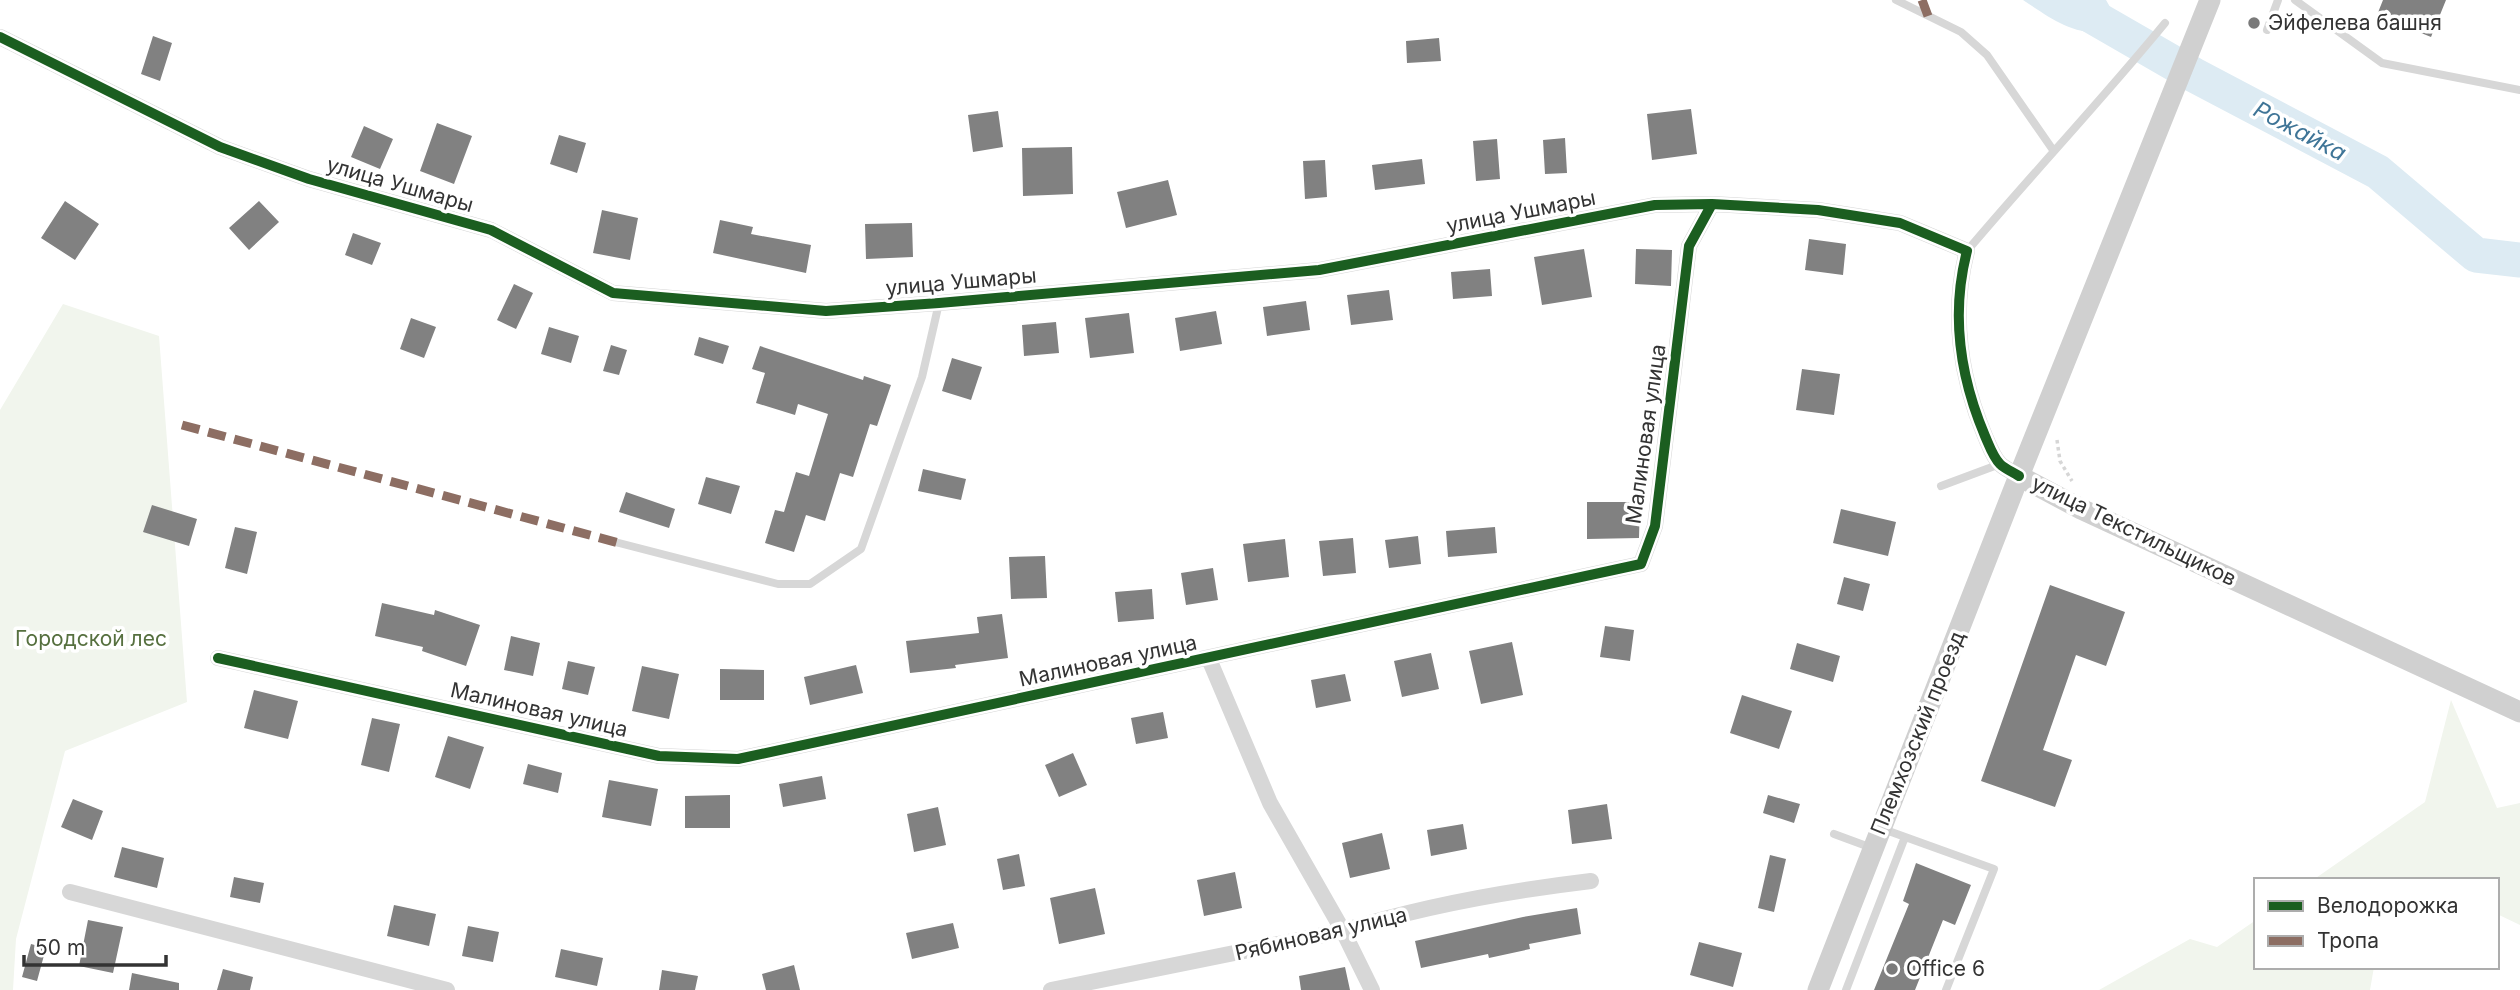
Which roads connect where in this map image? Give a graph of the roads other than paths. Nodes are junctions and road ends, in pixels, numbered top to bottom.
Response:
1 (1896, 0) edge
2 (2210, 0) edge
3 (2278, 0) edge
4 (2295, 0) edge
5 (2165, 23) dead end
6 (2267, 30) dead end
7 (0, 37) edge
8 (2520, 90) edge
9 (2053, 150) junction
10 (1712, 204) junction
11 (1967, 251) junction
12 (939, 303) junction
13 (2000, 464) junction
14 (2019, 476) junction
15 (1941, 486) dead end
16 (619, 543) dead end
17 (218, 658) dead end
18 (1209, 659) junction
19 (2520, 712) edge
20 (1834, 834) dead end
21 (1905, 837) junction
22 (1876, 838) junction
23 (1591, 881) dead end
24 (70, 892) dead end
25 (1343, 931) junction
26 (447, 990) edge
27 (1052, 990) edge
28 (1372, 990) edge
29 (1818, 990) edge
30 (1846, 990) edge
31 (1945, 990) edge

1 - 9 lane
2 - 14 main road, улица Текстильщиков
3 - 6 lane
4 - 8 lane
5 - 9 lane
7 - 12 street, улица Ушмары
9 - 11 lane
10 - 11 street, улица Ушмары
10 - 12 street, улица Ушмары
10 - 18 street, Малиновая улица
11 - 13 street
12 - 16 lane
13 - 14 street
13 - 15 lane
14 - 19 main road, улица Текстильщиков
14 - 22 main road, Племхозский проезд
17 - 18 street, Малиновая улица
18 - 25 street
20 - 22 lane
21 - 22 lane
21 - 30 lane
21 - 31 lane
22 - 29 main road, Племхозский проезд
23 - 25 street, Рябиновая улица
24 - 26 street
25 - 27 street, Рябиновая улица
25 - 28 street

